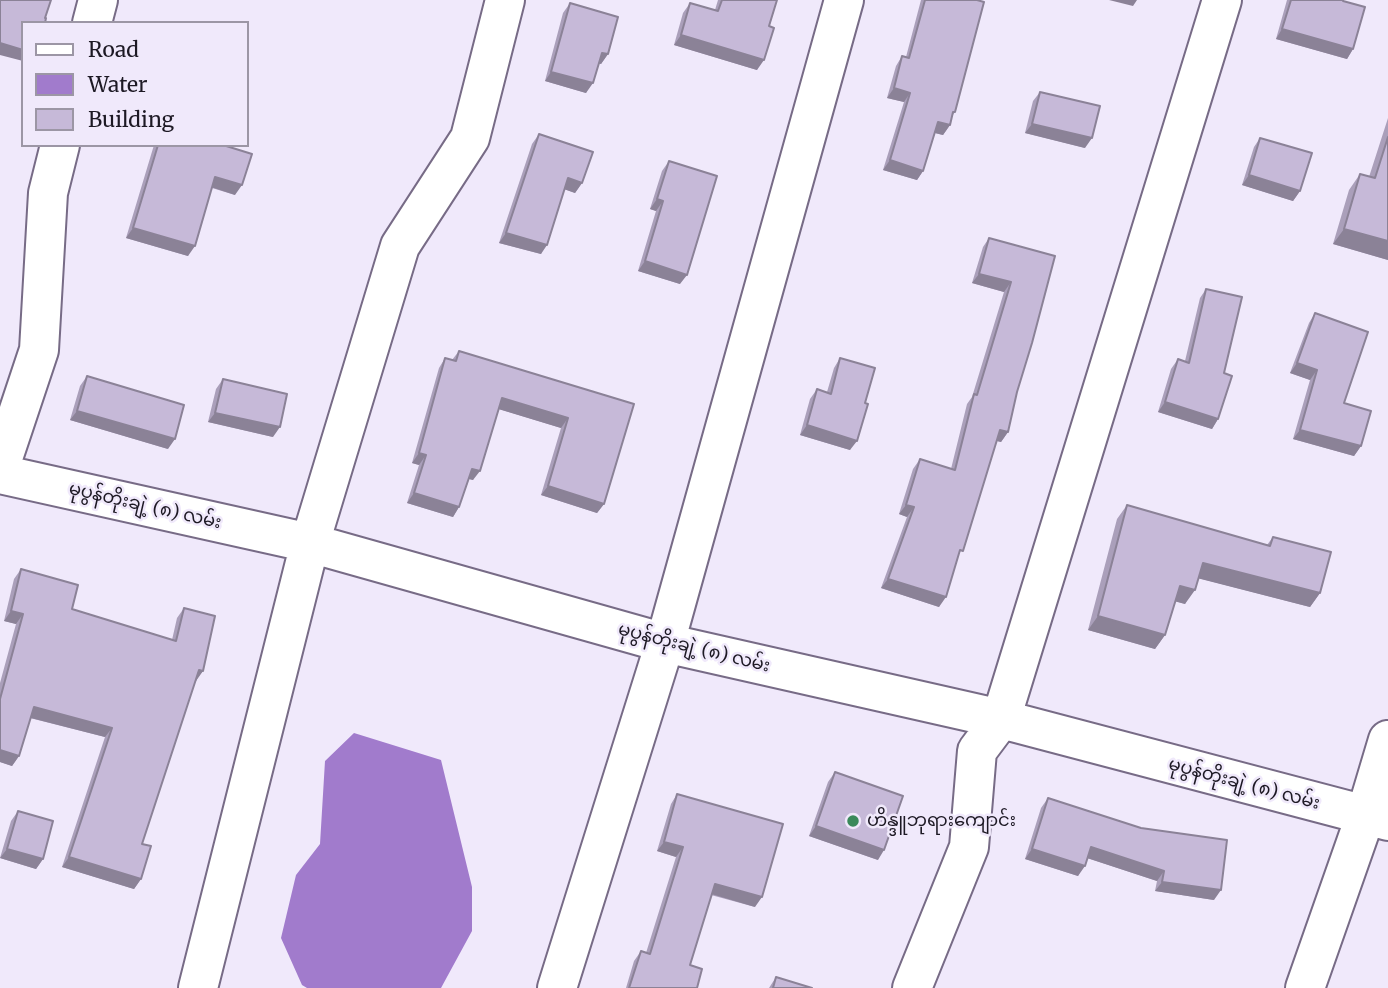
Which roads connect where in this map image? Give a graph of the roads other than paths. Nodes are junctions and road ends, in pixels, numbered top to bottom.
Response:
1 (98, 0) edge
2 (505, 0) edge
3 (844, 0) edge
4 (1222, 0) edge
5 (93, 21) edge
6 (60, 147) edge
7 (0, 467) edge
8 (0, 474) edge
9 (310, 543) junction
10 (664, 643) junction
11 (1002, 719) junction
12 (1388, 740) edge
13 (1377, 819) edge
14 (198, 988) edge
15 (557, 988) edge
16 (912, 988) edge
17 (1304, 988) edge

1 - 5 street
2 - 9 street
3 - 10 street
4 - 11 street
6 - 7 street
8 - 9 street, မုပွန်တိုးချဲ့ (၈) လမ်း
9 - 10 street, မုပွန်တိုးချဲ့ (၈) လမ်း
9 - 14 street
10 - 11 street, မုပွန်တိုးချဲ့ (၈) လမ်း
10 - 15 street
11 - 13 street, မုပွန်တိုးချဲ့ (၈) လမ်း
11 - 16 street
12 - 13 street
13 - 17 street

